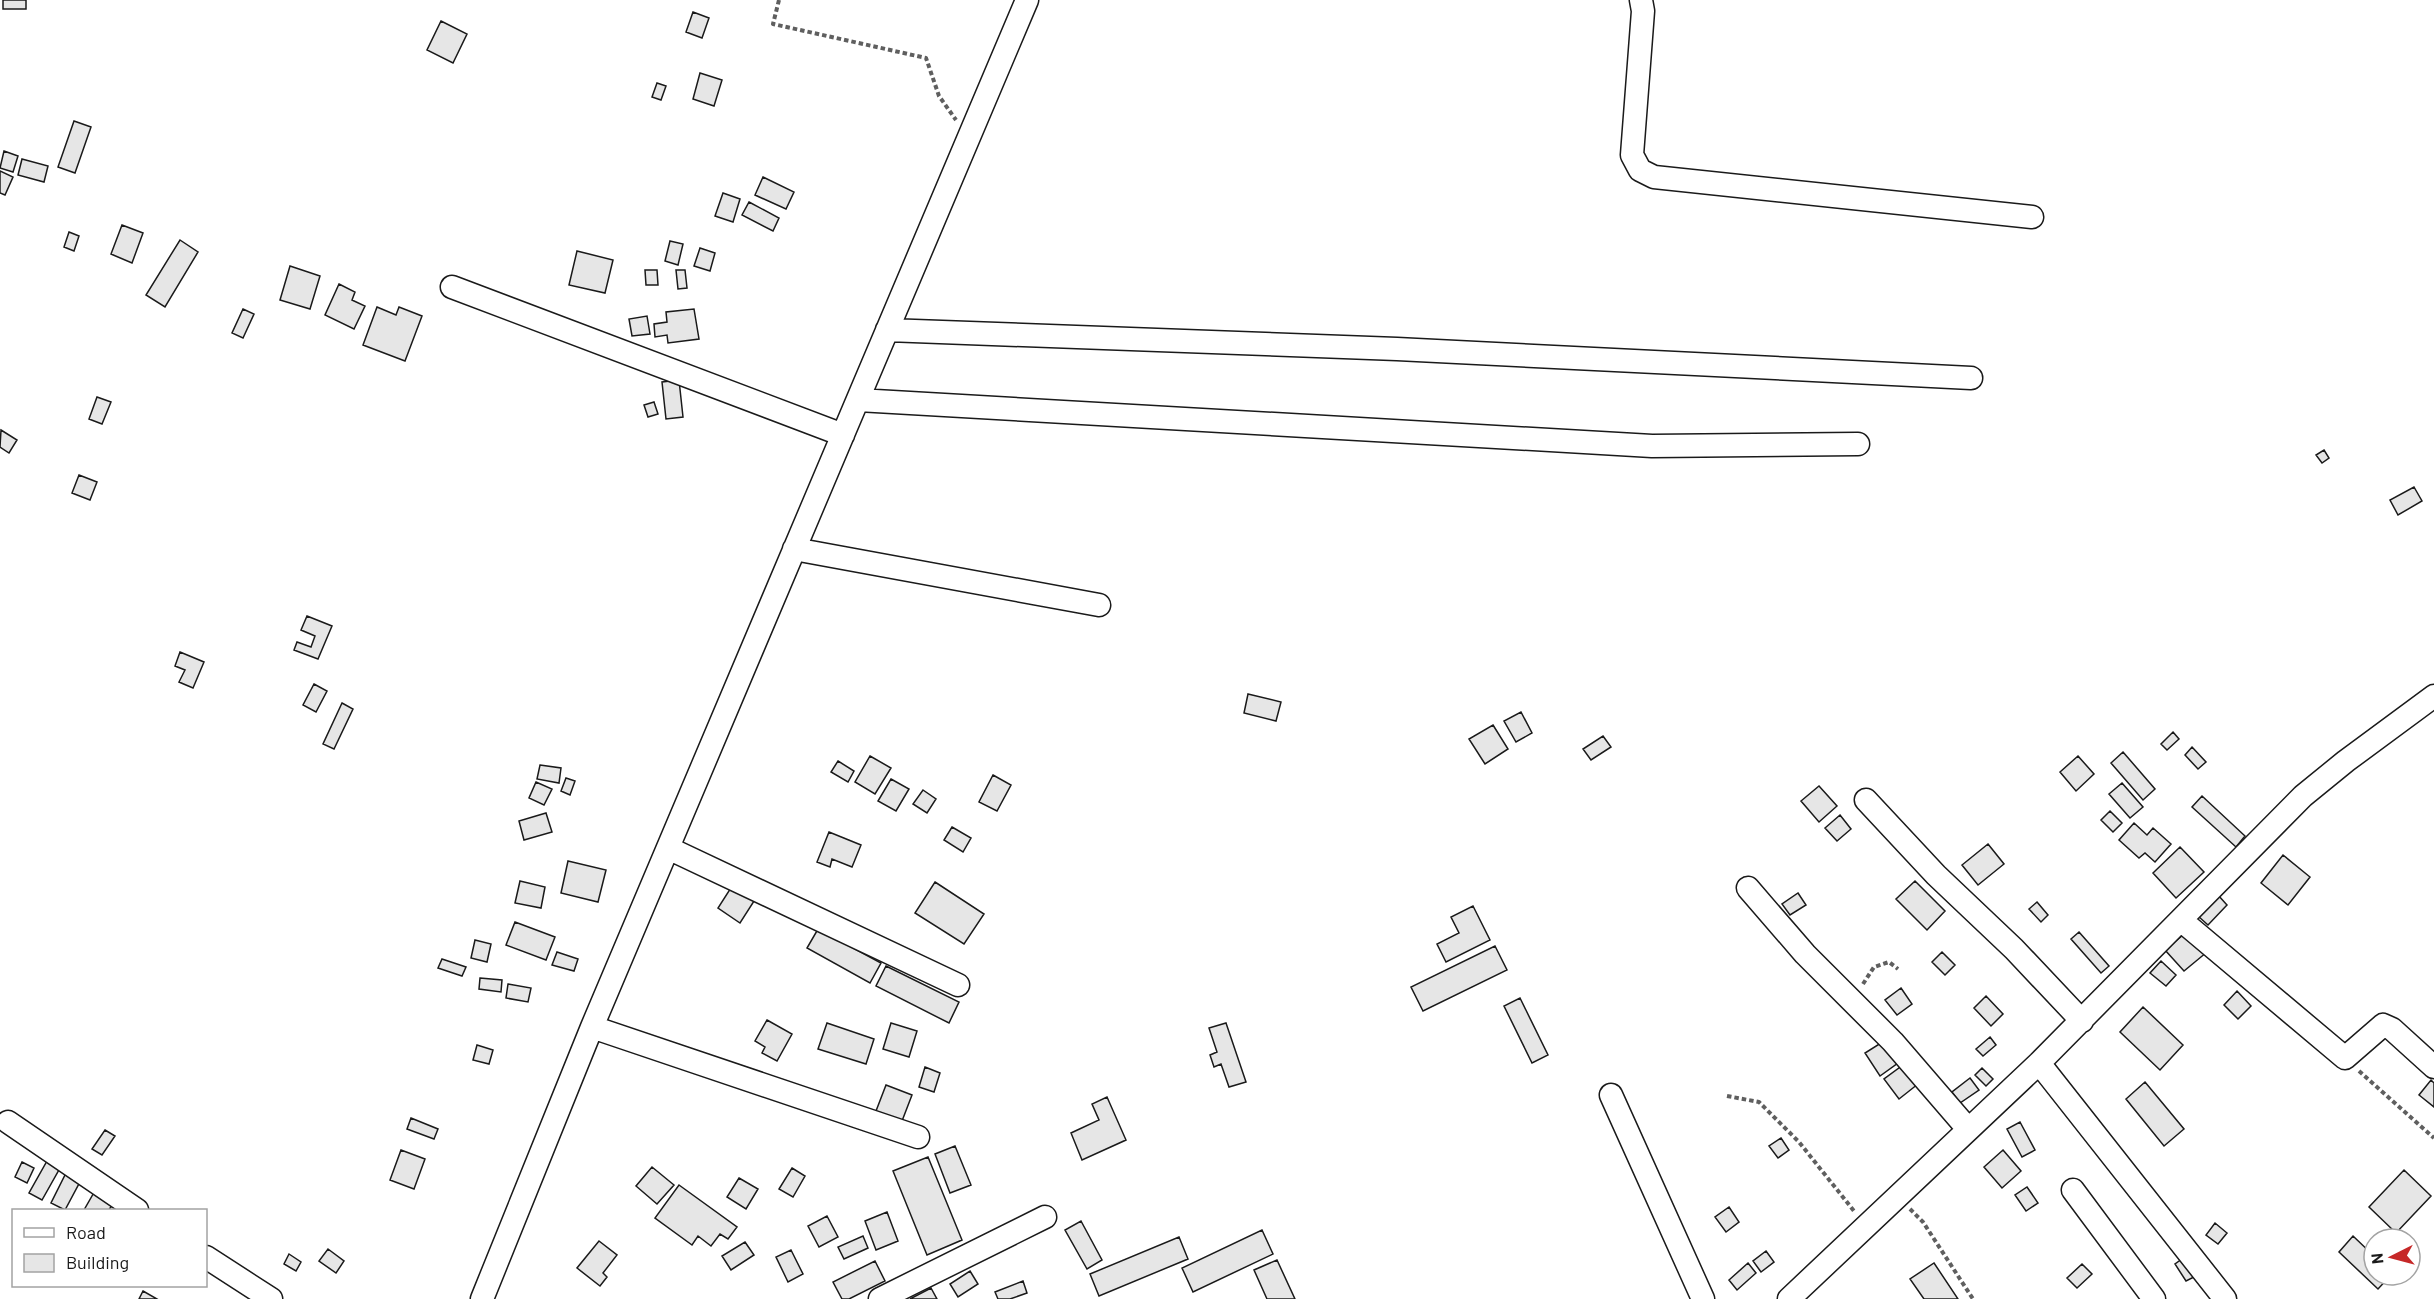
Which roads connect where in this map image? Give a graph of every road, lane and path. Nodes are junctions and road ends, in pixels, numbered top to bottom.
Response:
1 (779, 0) edge
2 (1027, 0) edge
3 (1641, 0) edge
4 (968, 138) junction
5 (2032, 217) dead end
6 (453, 287) dead end
7 (887, 330) junction
8 (1971, 378) dead end
9 (858, 400) junction
10 (843, 435) junction
11 (1858, 444) dead end
12 (794, 549) junction
13 (1099, 605) dead end
14 (2434, 696) edge
15 (1866, 800) dead end
16 (668, 848) junction
17 (1748, 888) dead end
18 (2182, 921) junction
19 (1898, 969) dead end
20 (958, 985) dead end
21 (1861, 1010) junction
22 (2082, 1021) junction
23 (592, 1027) junction
24 (2345, 1058) junction
25 (2039, 1063) junction
26 (2434, 1067) edge
27 (1611, 1095) dead end
28 (1727, 1096) dead end
29 (8, 1122) dead end
30 (1968, 1129) junction
31 (918, 1137) dead end
32 (2434, 1138) edge
33 (2073, 1190) dead end
34 (1909, 1208) dead end
35 (136, 1209) edge
36 (1858, 1216) dead end
37 (1045, 1217) dead end
38 (207, 1258) edge
39 (271, 1299) edge
40 (482, 1299) edge
41 (880, 1299) edge
42 (1703, 1299) edge
43 (1789, 1299) edge
44 (1973, 1299) edge
45 (2154, 1299) edge
46 (2224, 1299) edge

1 - 4 path
2 - 4 street
3 - 5 street
4 - 7 street
6 - 10 street
7 - 8 street
7 - 9 street
9 - 10 street
9 - 11 street
10 - 12 street
12 - 13 street
12 - 16 street
14 - 18 street
15 - 22 street
16 - 20 street
16 - 23 street
17 - 21 street
18 - 22 street
18 - 24 street
19 - 21 path
21 - 30 street
22 - 25 street
23 - 31 street
23 - 40 street
24 - 26 street
24 - 32 path
25 - 30 street
25 - 46 street
27 - 42 street
28 - 36 path
29 - 35 street
30 - 43 street
33 - 45 street
34 - 44 path
37 - 41 street
38 - 39 street

